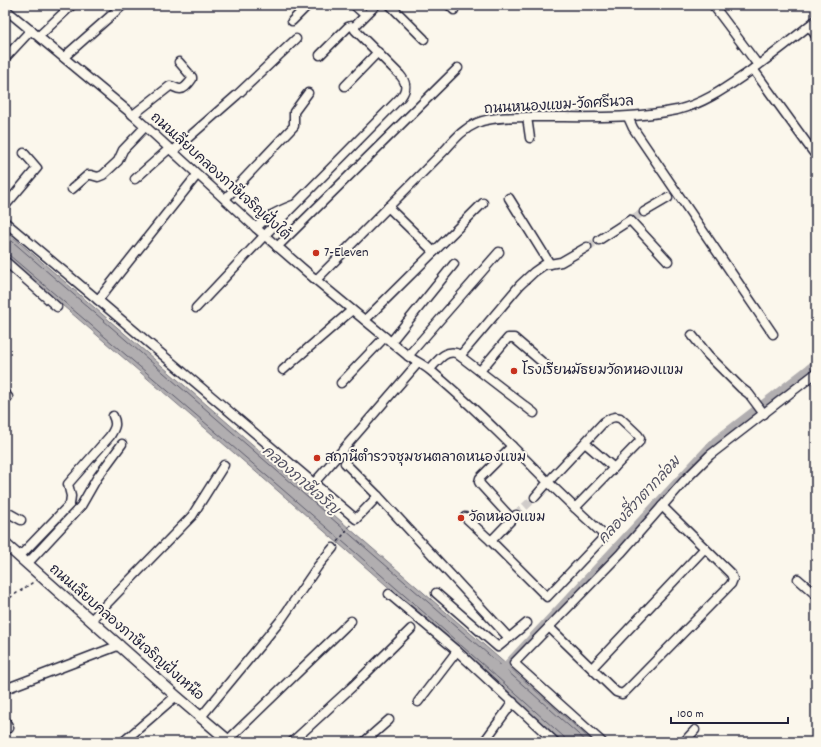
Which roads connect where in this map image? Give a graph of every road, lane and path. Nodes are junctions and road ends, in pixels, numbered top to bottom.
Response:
1 (72, 5) edge
2 (123, 5) edge
3 (308, 5) edge
4 (354, 5) edge
5 (376, 5) edge
6 (390, 5) edge
7 (713, 5) edge
8 (5, 9) edge
9 (365, 15) junction
10 (816, 20) edge
11 (292, 21) dead end
12 (809, 26) junction
13 (355, 28) junction
14 (31, 30) junction
15 (39, 36) junction
16 (816, 36) edge
17 (296, 39) dead end
18 (424, 39) dead end
19 (378, 52) junction
20 (320, 55) dead end
21 (64, 57) junction
22 (5, 58) edge
23 (179, 62) dead end
24 (756, 67) junction
25 (458, 68) dead end
26 (345, 86) dead end
27 (308, 93) dead end
28 (133, 115) junction
29 (527, 117) junction
30 (628, 117) junction
31 (146, 126) junction
32 (530, 138) dead end
33 (172, 149) junction
34 (24, 153) dead end
35 (816, 156) edge
36 (198, 175) junction
37 (135, 179) dead end
38 (72, 189) dead end
39 (508, 198) dead end
40 (668, 198) dead end
41 (225, 199) junction
42 (483, 203) dead end
43 (295, 205) junction
44 (5, 206) edge
45 (388, 208) junction
46 (644, 212) tunnel mouth
47 (5, 222) edge
48 (256, 228) junction
49 (264, 236) junction
50 (599, 240) tunnel mouth
51 (277, 247) junction
52 (587, 247) tunnel mouth
53 (434, 252) junction
54 (499, 252) dead end
55 (5, 261) edge
56 (668, 261) dead end
57 (454, 264) dead end
58 (550, 264) junction
59 (316, 280) junction
60 (98, 300) junction
61 (57, 307) dead end
62 (196, 308) dead end
63 (352, 310) junction
64 (365, 320) junction
65 (773, 334) dead end
66 (692, 335) dead end
67 (388, 340) junction
68 (408, 356) junction
69 (460, 356) junction
70 (418, 363) junction
71 (549, 368) dead end
72 (430, 369) junction
73 (284, 370) dead end
74 (480, 371) junction
75 (816, 373) edge
76 (341, 383) dead end
77 (761, 410) junction
78 (534, 413) dead end
79 (113, 416) dead end
80 (585, 443) junction
81 (122, 444) dead end
82 (512, 446) junction
83 (345, 463) dead end
84 (224, 465) dead end
85 (614, 468) junction
86 (548, 482) junction
87 (314, 483) junction
88 (378, 496) junction
89 (535, 497) tunnel mouth
90 (662, 506) junction
91 (575, 508) junction
92 (5, 511) edge
93 (465, 517) dead end
94 (21, 520) dead end
95 (351, 524) dead end
96 (491, 541) junction
97 (5, 544) edge
98 (334, 548) joint
99 (706, 548) junction
100 (19, 557) junction
101 (27, 564) junction
102 (41, 576) junction
103 (798, 578) dead end
104 (436, 593) dead end
105 (389, 594) dead end
106 (816, 595) edge
107 (5, 601) edge
108 (91, 620) junction
109 (351, 622) dead end
110 (527, 623) dead end
111 (549, 627) junction
112 (411, 629) dead end
113 (509, 638) junction
114 (120, 645) junction
115 (457, 651) junction
116 (592, 668) junction
117 (5, 689) edge
118 (176, 696) junction
119 (418, 702) dead end
120 (513, 702) junction
121 (201, 717) junction
122 (389, 720) dead end
123 (695, 730) dead end
124 (229, 741) edge
125 (123, 742) edge
126 (292, 742) edge
127 (364, 742) edge
128 (484, 742) edge
129 (555, 742) edge
130 (602, 742) edge
131 (684, 742) edge

1 - 15 street
2 - 21 street
3 - 11 street
4 - 9 street
5 - 9 street
6 - 18 street
7 - 24 street
8 - 14 street, ถนนเลียบคลองภาษีเจริญฝั่งใต้
9 - 13 street
10 - 12 street, ถนนหนองแขม-วัดศรีนวล
12 - 16 street
12 - 24 street, ถนนหนองแขม-วัดศรีนวล
13 - 19 street
13 - 20 street
14 - 15 street, ถนนเลียบคลองภาษีเจริญฝั่งใต้
14 - 22 street
15 - 21 street, ถนนเลียบคลองภาษีเจริญฝั่งใต้
17 - 33 street
19 - 26 street
19 - 43 street
21 - 28 street, ถนนเลียบคลองภาษีเจริญฝั่งใต้
23 - 28 street
24 - 30 street, ถนนหนองแขม-วัดศรีนวล
24 - 35 street
25 - 51 street
27 - 41 street
28 - 31 street, ถนนเลียบคลองภาษีเจริญฝั่งใต้
29 - 30 street, ถนนหนองแขม-วัดศรีนวล
29 - 32 street
29 - 45 street, ถนนหนองแขม-วัดศรีนวล
30 - 65 street
31 - 33 street, ถนนเลียบคลองภาษีเจริญฝั่งใต้
31 - 38 street
33 - 36 street, ถนนเลียบคลองภาษีเจริญฝั่งใต้
33 - 37 street
34 - 44 street
36 - 41 street, ถนนเลียบคลองภาษีเจริญฝั่งใต้
36 - 60 street
39 - 58 street
40 - 46 street
41 - 48 street, ถนนเลียบคลองภาษีเจริญฝั่งใต้
42 - 53 street
43 - 48 street
43 - 49 street
45 - 53 street
45 - 59 street, ถนนหนองแขม-วัดศรีนวล
47 - 60 street
48 - 49 street, ถนนเลียบคลองภาษีเจริญฝั่งใต้
49 - 51 street, ถนนเลียบคลองภาษีเจริญฝั่งใต้
49 - 62 street
50 - 56 street
51 - 59 street, ถนนเลียบคลองภาษีเจริญฝั่งใต้
52 - 58 street
53 - 64 street
54 - 68 street
55 - 61 street
57 - 67 street
58 - 69 street
59 - 63 street, ถนนเลียบคลองภาษีเจริญฝั่งใต้
60 - 87 street
63 - 64 street, ถนนเลียบคลองภาษีเจริญฝั่งใต้
63 - 73 street
64 - 67 street, ถนนเลียบคลองภาษีเจริญฝั่งใต้
66 - 77 street
67 - 68 street, ถนนเลียบคลองภาษีเจริญฝั่งใต้
67 - 76 street
68 - 70 street, ถนนเลียบคลองภาษีเจริญฝั่งใต้
69 - 72 street
69 - 74 street
70 - 72 street, ถนนเลียบคลองภาษีเจริญฝั่งใต้
70 - 87 street
71 - 74 street
72 - 82 street, ถนนเลียบคลองภาษีเจริญฝั่งใต้
74 - 78 street
75 - 77 street
77 - 90 street
79 - 100 street
80 - 85 street
80 - 85 street
80 - 86 street
81 - 101 street
82 - 86 street, ถนนเลียบคลองภาษีเจริญฝั่งใต้
82 - 96 street
83 - 88 street
84 - 108 street
85 - 91 street
86 - 89 street
86 - 91 street, ถนนเลียบคลองภาษีเจริญฝั่งใต้
87 - 88 street
88 - 113 street
90 - 99 street
90 - 111 street
91 - 96 street, ถนนเลียบคลองภาษีเจริญฝั่งใต้
92 - 94 street
93 - 96 street
95 - 98 path
97 - 100 main road, ถนนเลียบคลองภาษีเจริญฝั่งเหนือ
98 - 121 street
99 - 116 street
99 - 116 street
100 - 101 main road, ถนนเลียบคลองภาษีเจริญฝั่งเหนือ
101 - 102 main road, ถนนเลียบคลองภาษีเจริญฝั่งเหนือ
102 - 107 path
102 - 108 main road, ถนนเลียบคลองภาษีเจริญฝั่งเหนือ
103 - 106 street
104 - 113 street
105 - 115 street
108 - 114 main road, ถนนเลียบคลองภาษีเจริญฝั่งเหนือ
109 - 124 street
110 - 113 street
111 - 116 street
111 - 130 street
112 - 126 street
114 - 117 street
114 - 118 main road, ถนนเลียบคลองภาษีเจริญฝั่งเหนือ
115 - 119 street
115 - 120 street
118 - 121 main road, ถนนเลียบคลองภาษีเจริญฝั่งเหนือ
118 - 125 street
120 - 128 street
120 - 129 street
121 - 124 main road, ถนนเลียบคลองภาษีเจริญฝั่งเหนือ
122 - 127 street
123 - 131 street

